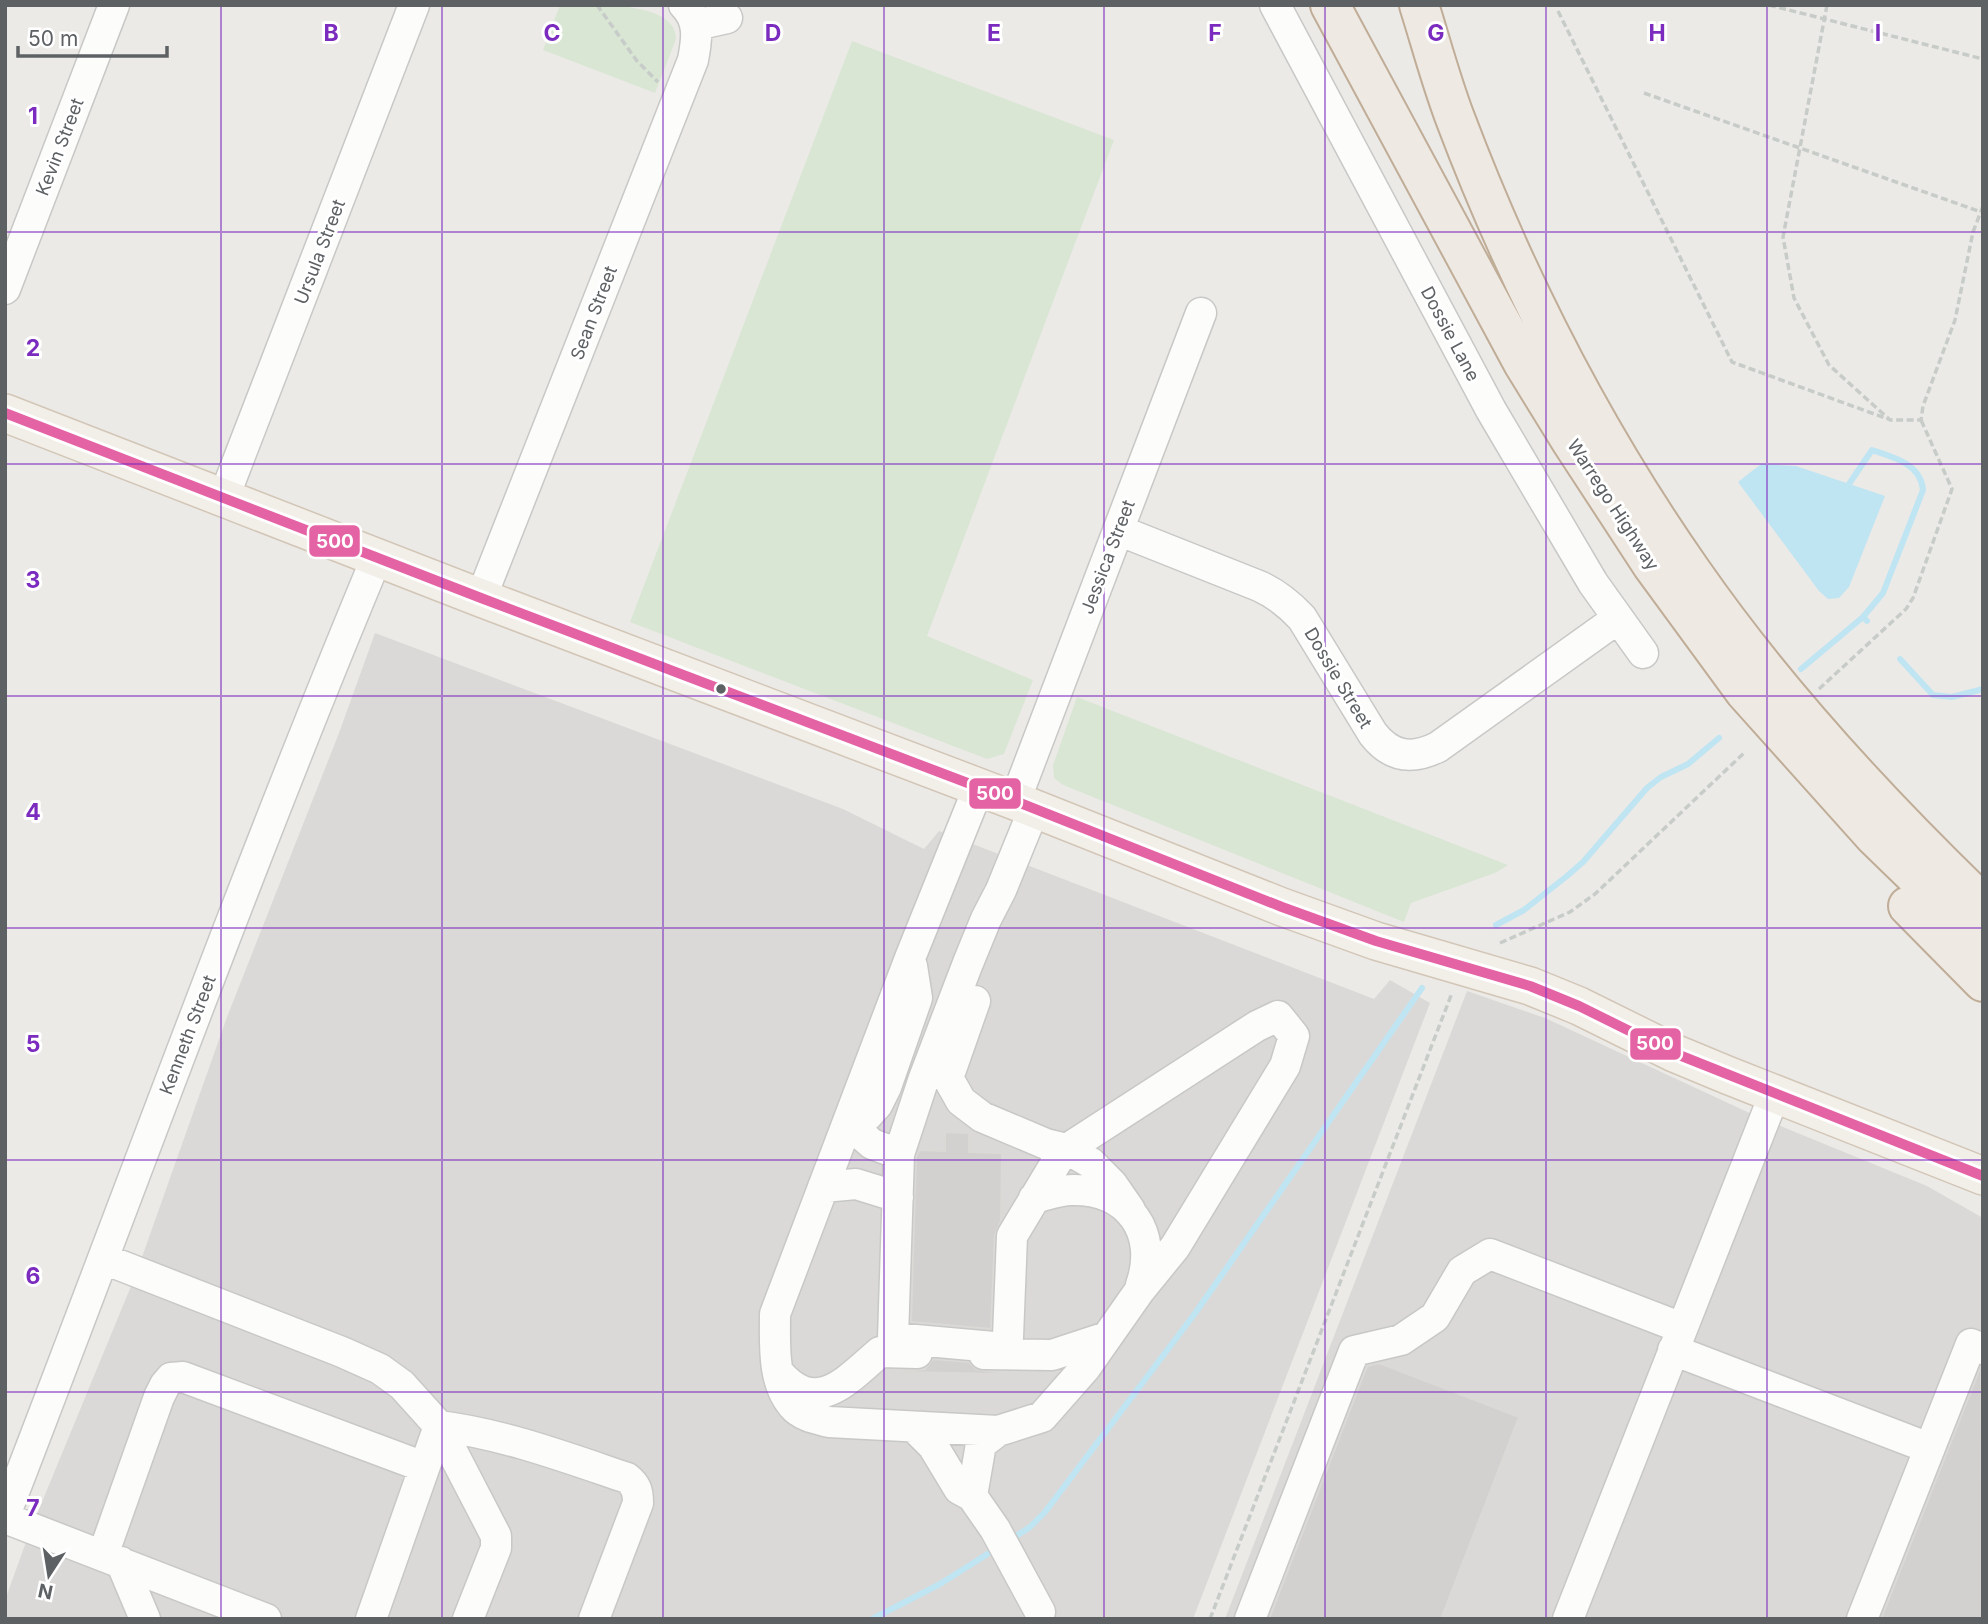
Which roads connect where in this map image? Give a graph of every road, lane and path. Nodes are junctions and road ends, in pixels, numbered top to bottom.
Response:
1 (114, 5) edge
2 (414, 5) edge
3 (597, 5) edge
4 (1275, 5) edge
5 (1330, 5) edge
6 (1419, 5) edge
7 (1769, 5) edge
8 (1827, 5) edge
9 (1558, 11) dead end
10 (690, 15) edge
11 (726, 18) dead end
12 (1824, 19) junction
13 (1983, 59) edge
14 (662, 86) dead end
15 (1644, 93) dead end
16 (1800, 148) junction
17 (1983, 206) edge
18 (1981, 212) junction
19 (5, 289) edge
20 (1201, 313) dead end
21 (5, 412) edge
22 (1921, 419) junction
23 (1890, 420) junction
24 (224, 497) junction
25 (1118, 530) junction
26 (377, 557) junction
27 (481, 598) junction
28 (1617, 619) junction
29 (1643, 653) dead end
30 (1818, 690) dead end
31 (1745, 692) junction
32 (1744, 753) dead end
33 (978, 789) junction
34 (1024, 805) junction
35 (1001, 890) junction
36 (1983, 904) edge
37 (1983, 942) edge
38 (1500, 943) dead end
39 (1983, 982) edge
40 (1454, 988) dead end
41 (1775, 1093) junction
42 (849, 1124) junction
43 (1067, 1149) junction
44 (899, 1154) junction
45 (1983, 1176) edge
46 (823, 1187) junction
47 (898, 1196) junction
48 (1034, 1198) junction
49 (1130, 1210) junction
50 (104, 1259) junction
51 (1140, 1290) junction
52 (1107, 1337) junction
53 (1677, 1339) junction
54 (1983, 1349) edge
55 (779, 1373) junction
56 (439, 1426) junction
57 (915, 1428) junction
58 (998, 1431) junction
59 (1929, 1448) junction
60 (425, 1467) junction
61 (972, 1496) junction
62 (5, 1516) edge
63 (112, 1558) junction
64 (1040, 1612) dead end
65 (145, 1619) edge
66 (266, 1619) edge
67 (371, 1619) edge
68 (468, 1619) edge
69 (594, 1619) edge
70 (1210, 1619) edge
71 (1250, 1619) edge
72 (1568, 1619) edge
73 (1862, 1619) edge

1 - 19 street, Kevin Street
2 - 24 street, Ursula Street
3 - 14 path
4 - 28 street, Dossie Lane
5 - 31 highway, Warrego Highway
6 - 36 highway, Warrego Highway
7 - 12 path
8 - 12 path
9 - 23 path
10 - 11 street, Sean Street
10 - 27 street, Sean Street
12 - 13 path
12 - 16 path
15 - 16 path
16 - 18 path
16 - 23 path
17 - 18 path
18 - 22 path
20 - 25 street, Jessica Street
21 - 24 main road
22 - 23 path
22 - 30 path
24 - 26 main road
25 - 28 street, Dossie Street
25 - 34 street, Jessica Street
26 - 27 main road
26 - 50 street, Kenneth Street
27 - 33 main road
28 - 29 street, Dossie Lane
31 - 37 highway, Warrego Highway
31 - 39 highway
32 - 38 path
33 - 34 main road
33 - 42 street
34 - 35 street, Jessica Street
34 - 41 main road
35 - 43 street
35 - 44 street
40 - 70 path
41 - 45 main road
41 - 53 street
42 - 44 street
42 - 46 street
43 - 48 street
43 - 49 street
43 - 51 street
44 - 47 street
46 - 47 street
46 - 55 street
47 - 48 street
48 - 49 street
49 - 51 street
50 - 56 street
50 - 62 street, Kenneth Street
51 - 52 street
52 - 55 street
52 - 58 street
53 - 59 street
53 - 71 street
53 - 72 street
54 - 59 street
55 - 57 street
56 - 60 street
56 - 68 street
56 - 69 street
57 - 58 street
57 - 61 street
58 - 61 street
59 - 73 street
60 - 63 street
60 - 67 street
61 - 64 street
62 - 63 street
63 - 65 street
63 - 66 street

